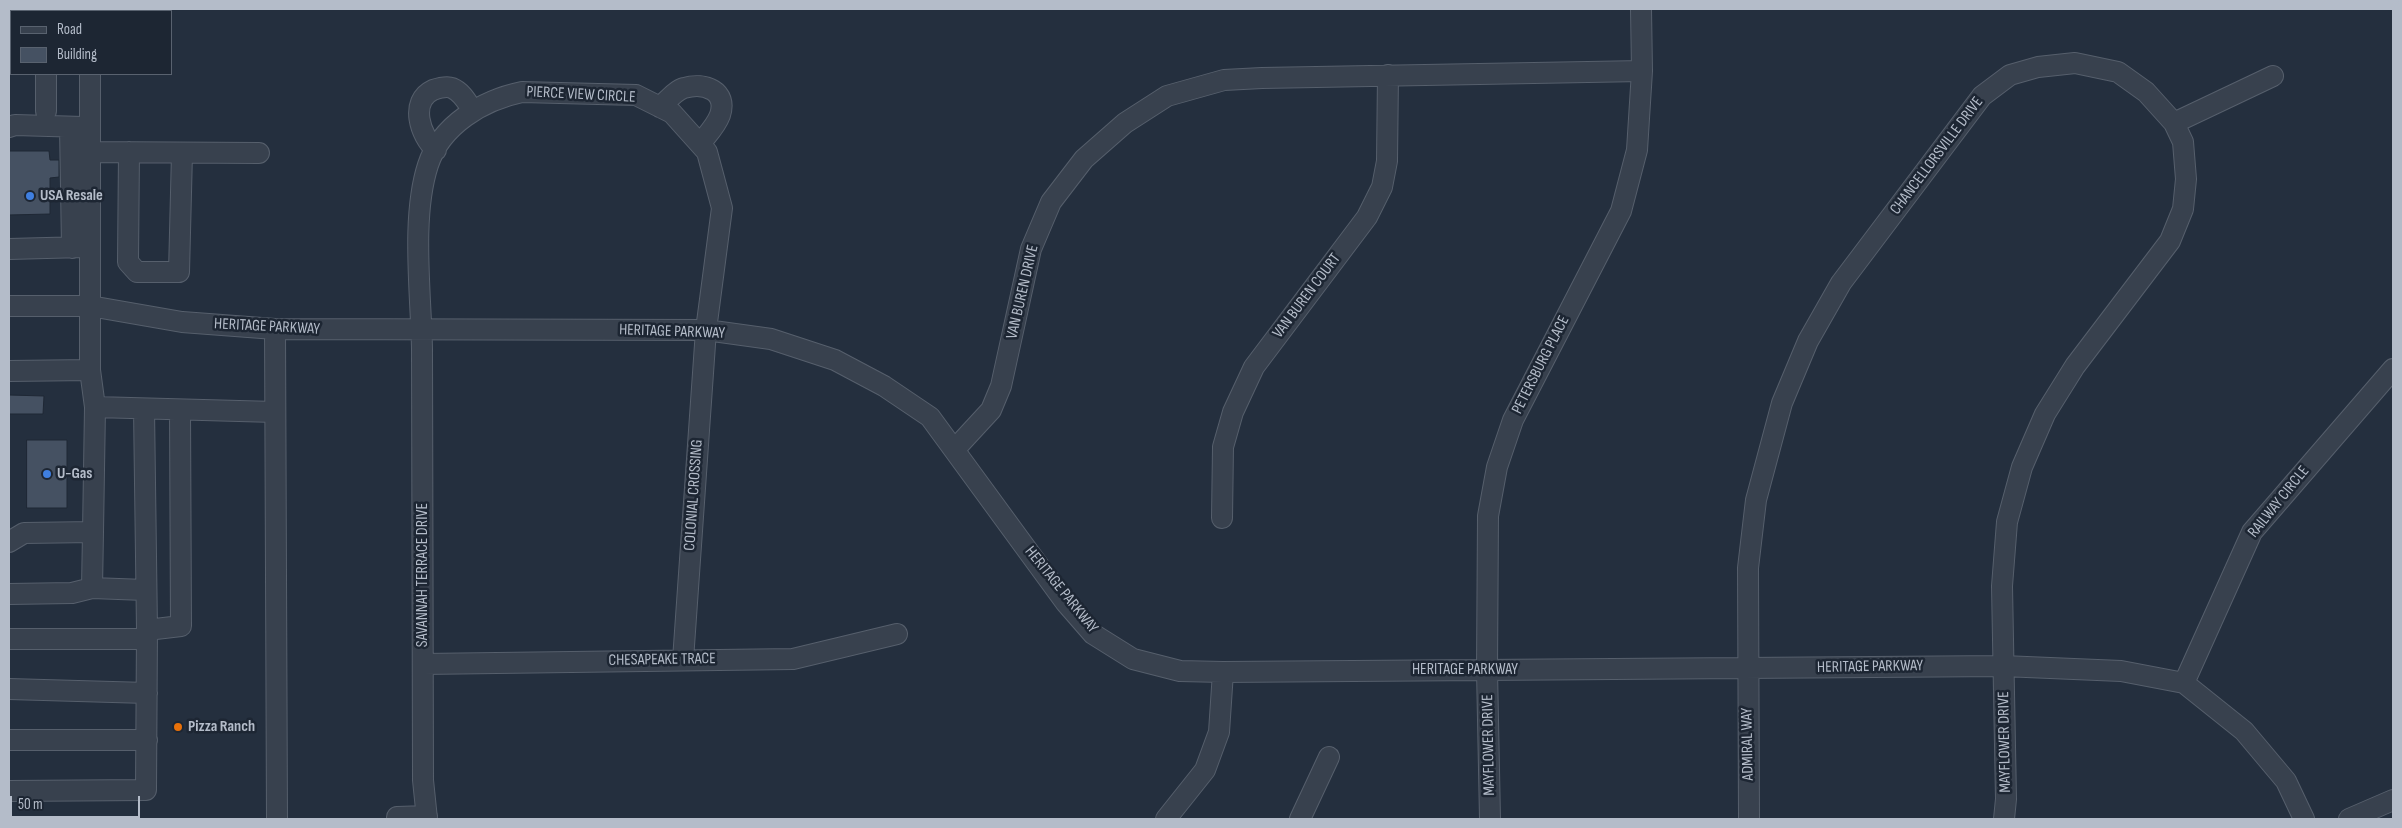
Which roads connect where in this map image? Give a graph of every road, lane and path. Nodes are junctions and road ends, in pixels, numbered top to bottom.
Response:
1 (1641, 9) edge
2 (1642, 71) junction
3 (46, 75) edge
4 (90, 75) edge
5 (1388, 75) junction
6 (2274, 76) dead end
7 (660, 107) junction
8 (473, 111) junction
9 (46, 112) dead end
10 (2174, 123) junction
11 (9, 127) edge
12 (80, 127) junction
13 (700, 144) junction
14 (436, 150) junction
15 (90, 152) junction
16 (129, 152) junction
17 (182, 153) junction
18 (259, 153) dead end
19 (81, 248) junction
20 (9, 249) edge
21 (9, 306) edge
22 (90, 306) junction
23 (275, 329) junction
24 (422, 330) junction
25 (706, 330) junction
26 (2393, 368) edge
27 (90, 370) junction
28 (9, 371) edge
29 (95, 407) junction
30 (144, 409) junction
31 (180, 410) junction
32 (275, 412) junction
33 (955, 449) junction
34 (1222, 518) dead end
35 (93, 532) junction
36 (9, 542) edge
37 (92, 588) junction
38 (146, 590) junction
39 (9, 594) edge
40 (147, 634) junction
41 (898, 634) dead end
42 (9, 639) edge
43 (683, 660) junction
44 (423, 664) junction
45 (2003, 666) junction
46 (1747, 668) junction
47 (1487, 670) junction
48 (1223, 672) junction
49 (2184, 683) junction
50 (9, 689) edge
51 (147, 692) junction
52 (9, 740) edge
53 (147, 740) junction
54 (1329, 757) dead end
55 (9, 791) edge
56 (2393, 800) edge
57 (1175, 816) edge
58 (397, 817) dead end
59 (427, 818) edge
60 (277, 819) edge
61 (1300, 819) edge
62 (1490, 819) edge
63 (1749, 819) edge
64 (2004, 819) edge
65 (2304, 819) edge
66 (2349, 819) edge

1 - 2 street, PETERSBURG PLACE
2 - 5 street
2 - 47 street, PETERSBURG PLACE
3 - 9 street
4 - 12 street
5 - 33 street, VAN BUREN DRIVE
5 - 34 street, VAN BUREN COURT
6 - 10 street
7 - 8 street, PIERCE VIEW CIRCLE
7 - 13 street, PIERCE VIEW CIRCLE
7 - 13 street
8 - 14 street, PIERCE VIEW CIRCLE
8 - 14 street
10 - 45 street, CHANCELLORSVILLE DRIVE
10 - 46 street, CHANCELLORSVILLE DRIVE
11 - 12 street
12 - 15 street
12 - 19 street
13 - 25 street, PIERCE VIEW CIRCLE
14 - 24 street, PIERCE VIEW CIRCLE
15 - 16 street
15 - 19 street
16 - 17 street
16 - 17 street
17 - 18 street
19 - 20 street
19 - 22 street
21 - 22 street, HERITAGE PARKWAY
22 - 23 street, HERITAGE PARKWAY
22 - 27 street
23 - 24 street, HERITAGE PARKWAY
23 - 32 street
24 - 25 street, HERITAGE PARKWAY
24 - 44 street, SAVANNAH TERRACE DRIVE
25 - 33 street, HERITAGE PARKWAY
25 - 43 street, COLONIAL CROSSING
26 - 49 street, RAILWAY CIRCLE
27 - 28 street
27 - 29 street
29 - 30 street
29 - 35 street
30 - 31 street
30 - 38 street
31 - 32 street
31 - 40 street
32 - 60 street
33 - 48 street, HERITAGE PARKWAY
35 - 36 street
35 - 37 street
37 - 38 street
37 - 39 street
38 - 40 street
40 - 42 street
40 - 51 street
41 - 43 street, CHESAPEAKE TRACE
43 - 44 street, CHESAPEAKE TRACE
44 - 59 street, SAVANNAH TERRACE DRIVE
45 - 46 street, HERITAGE PARKWAY
45 - 49 street, HERITAGE PARKWAY
45 - 64 street, MAYFLOWER DRIVE
46 - 47 street, HERITAGE PARKWAY
46 - 63 street, ADMIRAL WAY
47 - 48 street, HERITAGE PARKWAY
47 - 62 street, MAYFLOWER DRIVE
48 - 57 street
49 - 65 street, HERITAGE PARKWAY
50 - 51 street
51 - 53 street
52 - 53 street
53 - 55 street
54 - 61 street
56 - 66 street
58 - 59 street

